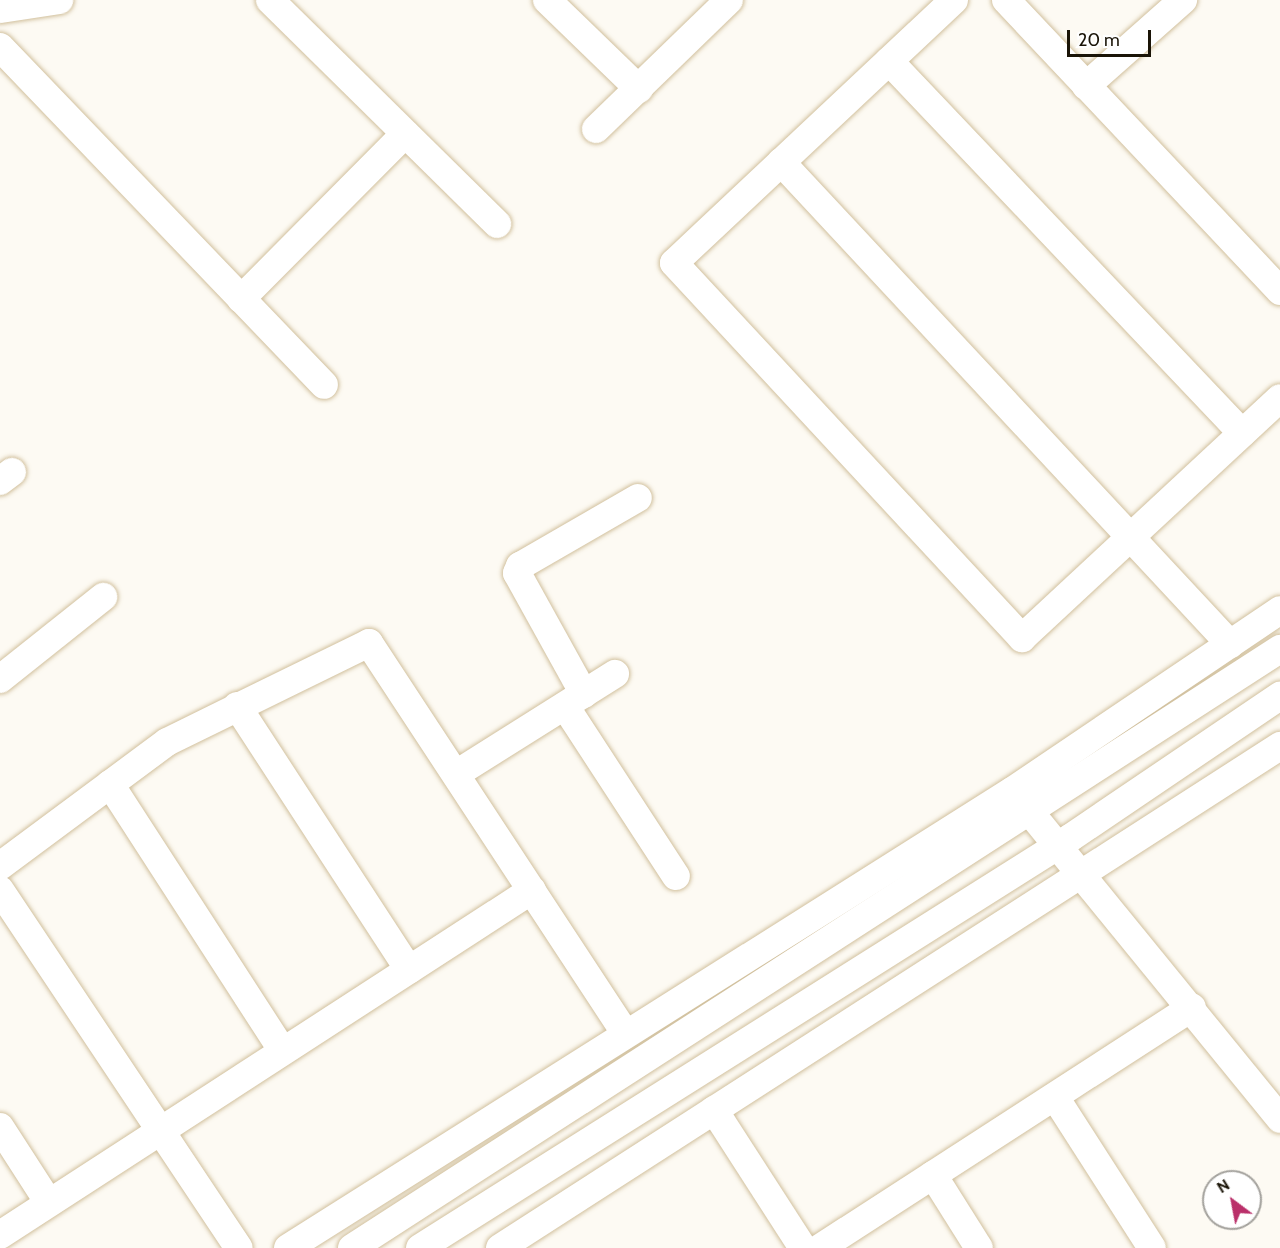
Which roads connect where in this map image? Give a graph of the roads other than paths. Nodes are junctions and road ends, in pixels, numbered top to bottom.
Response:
1 (58, 0) edge
2 (270, 0) edge
3 (547, 0) edge
4 (729, 0) edge
5 (954, 0) edge
6 (1006, 0) edge
7 (1183, 0) edge
8 (0, 9) edge
9 (0, 47) edge
10 (889, 61) junction
11 (1086, 86) junction
12 (639, 89) junction
13 (596, 129) dead end
14 (405, 134) junction
15 (781, 162) junction
16 (497, 224) dead end
17 (1280, 291) edge
18 (241, 299) junction
19 (324, 385) dead end
20 (1280, 398) edge
21 (1242, 433) junction
22 (638, 498) dead end
23 (1132, 535) junction
24 (103, 597) dead end
25 (1280, 610) edge
26 (1230, 644) junction
27 (1280, 649) edge
28 (615, 674) dead end
29 (0, 679) edge
30 (1280, 696) edge
31 (574, 700) junction
32 (237, 706) junction
33 (1280, 746) edge
34 (456, 774) junction
35 (110, 784) junction
36 (1026, 801) junction
37 (1063, 842) junction
38 (0, 866) edge
39 (676, 876) dead end
40 (1083, 876) junction
41 (0, 890) edge
42 (532, 890) junction
43 (409, 970) junction
44 (1192, 1007) junction
45 (625, 1033) junction
46 (283, 1050) junction
47 (1055, 1097) junction
48 (714, 1110) junction
49 (489, 1119) junction
50 (1280, 1119) edge
51 (0, 1127) edge
52 (161, 1129) junction
53 (507, 1150) junction
54 (933, 1175) junction
55 (525, 1179) junction
56 (49, 1203) junction
57 (549, 1216) junction
58 (0, 1235) edge
59 (239, 1248) edge
60 (288, 1248) edge
61 (352, 1248) edge
62 (420, 1248) edge
63 (500, 1248) edge
64 (803, 1248) edge
65 (820, 1248) edge
66 (979, 1248) edge
67 (1152, 1248) edge

1 - 8 street
2 - 14 street
3 - 12 street
4 - 12 street
5 - 10 street
6 - 11 street
7 - 11 street
9 - 18 street
10 - 15 street
10 - 21 street
11 - 17 street
12 - 13 street
14 - 16 street
14 - 18 street
15 - 23 street
15 - 23 street
18 - 19 street
20 - 21 street
21 - 23 street
22 - 31 street
23 - 26 street
24 - 29 street
25 - 26 street
26 - 36 street
27 - 36 street
28 - 31 street
30 - 37 street
31 - 34 street
31 - 39 street
32 - 34 street
32 - 35 street
32 - 43 street
33 - 40 street
34 - 42 street
35 - 38 street
35 - 46 street
36 - 37 street
36 - 45 street
36 - 53 street
37 - 40 street
37 - 55 street
40 - 44 street
40 - 48 street
41 - 52 street
42 - 43 street
42 - 45 street
43 - 46 street
44 - 47 street
44 - 50 street
45 - 49 street
46 - 52 street
47 - 54 street
47 - 67 street
48 - 57 street
48 - 64 street
49 - 53 street
49 - 60 street
51 - 56 street
52 - 56 street
52 - 59 street
53 - 55 street
53 - 61 street
54 - 65 street
54 - 66 street
55 - 57 street
55 - 62 street
56 - 58 street
57 - 63 street

